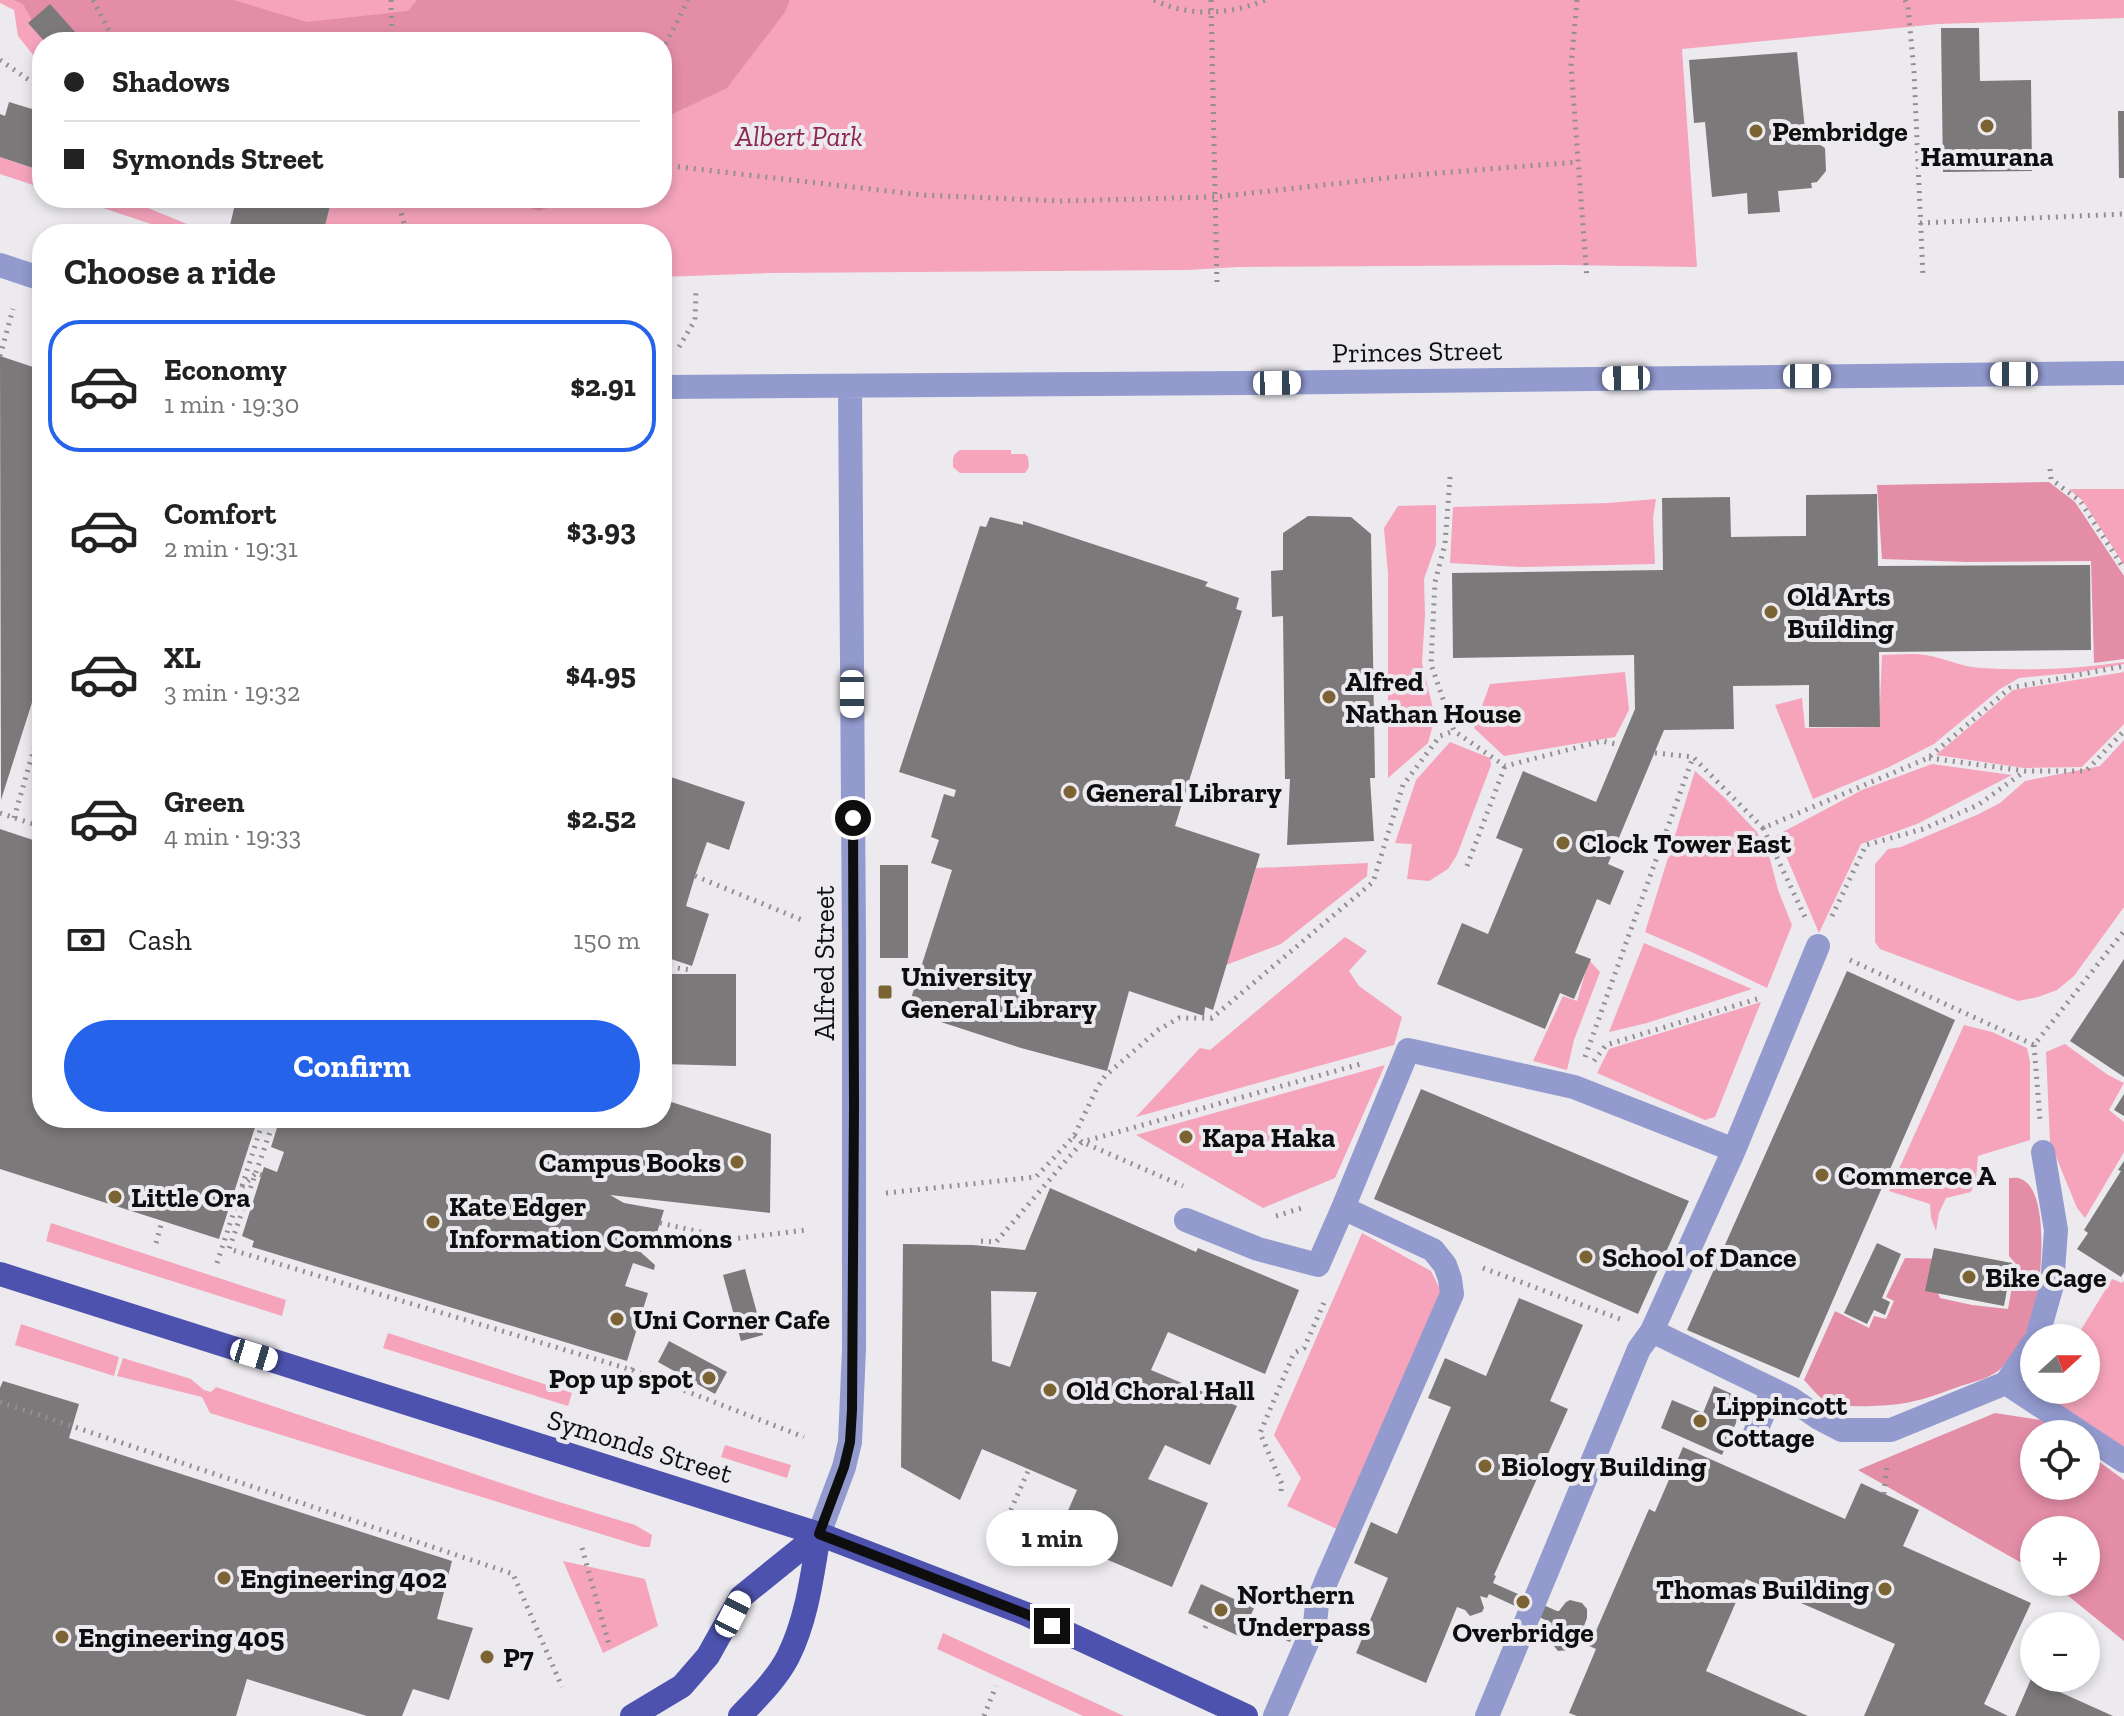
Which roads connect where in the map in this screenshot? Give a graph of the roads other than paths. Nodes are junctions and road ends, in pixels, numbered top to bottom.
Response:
1 (0, 265) edge
2 (32, 276) edge
3 (2124, 373) edge
4 (672, 387) edge
5 (850, 387) junction
6 (1818, 946) road end
7 (1734, 1150) junction
8 (2043, 1152) road end
9 (1343, 1208) junction
10 (1186, 1220) dead end
11 (0, 1274) edge
12 (2040, 1324) edge
13 (1652, 1331) junction
14 (2020, 1362) edge
15 (2006, 1383) junction
16 (1773, 1390) junction
17 (2062, 1420) edge
18 (1755, 1433) dead end
19 (2100, 1445) edge
20 (2124, 1461) edge
21 (819, 1534) junction
22 (632, 1716) edge
23 (740, 1716) edge
24 (1246, 1716) edge
25 (1275, 1716) edge
26 (1487, 1716) edge

1 - 2 street
3 - 5 street, Princes Street
4 - 5 street, Princes Street
5 - 21 street, Alfred Street
6 - 7 street
7 - 9 street
7 - 13 street
8 - 12 street
9 - 10 street
9 - 25 street
11 - 21 main road, Symonds Street
13 - 16 street
13 - 26 street
14 - 15 street
15 - 16 street
15 - 17 street
16 - 18 street
19 - 20 street
21 - 22 main road
21 - 23 main road
21 - 24 main road, Symonds Street

